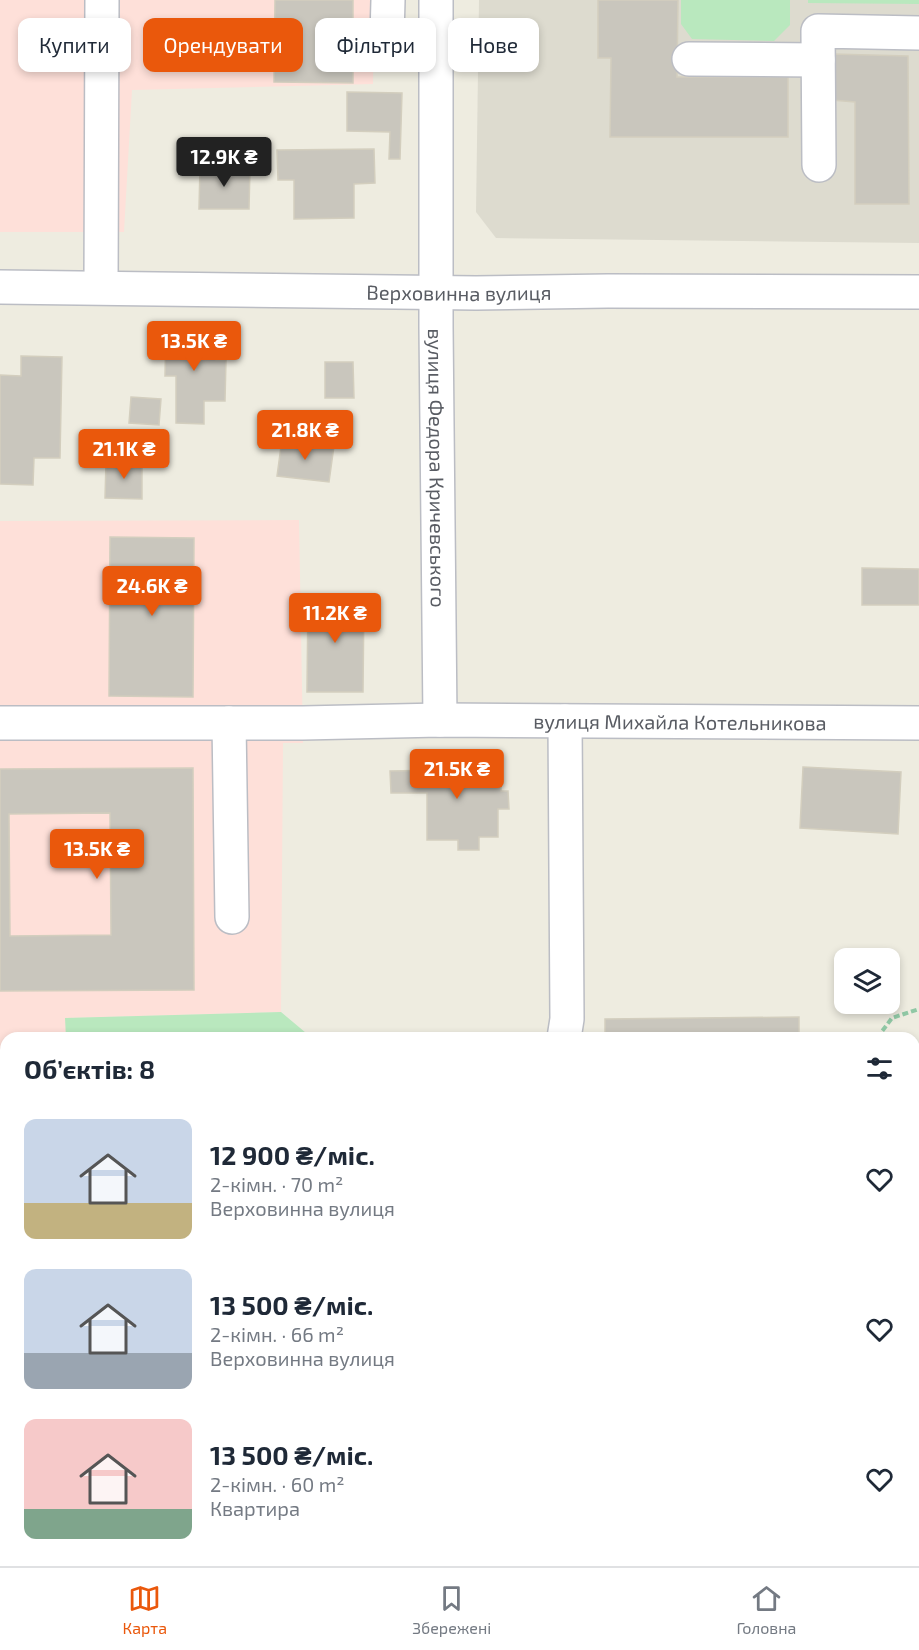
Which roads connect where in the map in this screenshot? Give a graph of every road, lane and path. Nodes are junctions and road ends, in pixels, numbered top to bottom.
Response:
1 (102, 0) edge
2 (388, 0) edge
3 (436, 0) edge
4 (388, 18) edge
5 (436, 18) edge
6 (919, 33) edge
7 (436, 57) edge
8 (689, 59) dead end
9 (818, 60) junction
10 (819, 165) dead end
11 (0, 287) edge
12 (101, 287) junction
13 (437, 292) junction
14 (919, 292) edge
15 (440, 720) junction
16 (565, 722) junction
17 (0, 723) edge
18 (229, 723) junction
19 (919, 723) edge
20 (232, 917) dead end
21 (919, 1009) edge
22 (565, 1032) edge
23 (882, 1032) edge

1 - 12 street
2 - 4 street
3 - 5 street, вулиця Федора Кричевського
6 - 9 street
7 - 13 street, вулиця Федора Кричевського
8 - 9 street
9 - 10 street
11 - 12 street, Верховинна вулиця
12 - 13 street, Верховинна вулиця
13 - 14 street, Верховинна вулиця
13 - 15 street, вулиця Федора Кричевського
15 - 16 street, вулиця Михайла Котельникова
15 - 18 street, вулиця Михайла Котельникова
16 - 19 street, вулиця Михайла Котельникова
16 - 22 street
17 - 18 street, вулиця Михайла Котельникова
18 - 20 street
21 - 23 path

